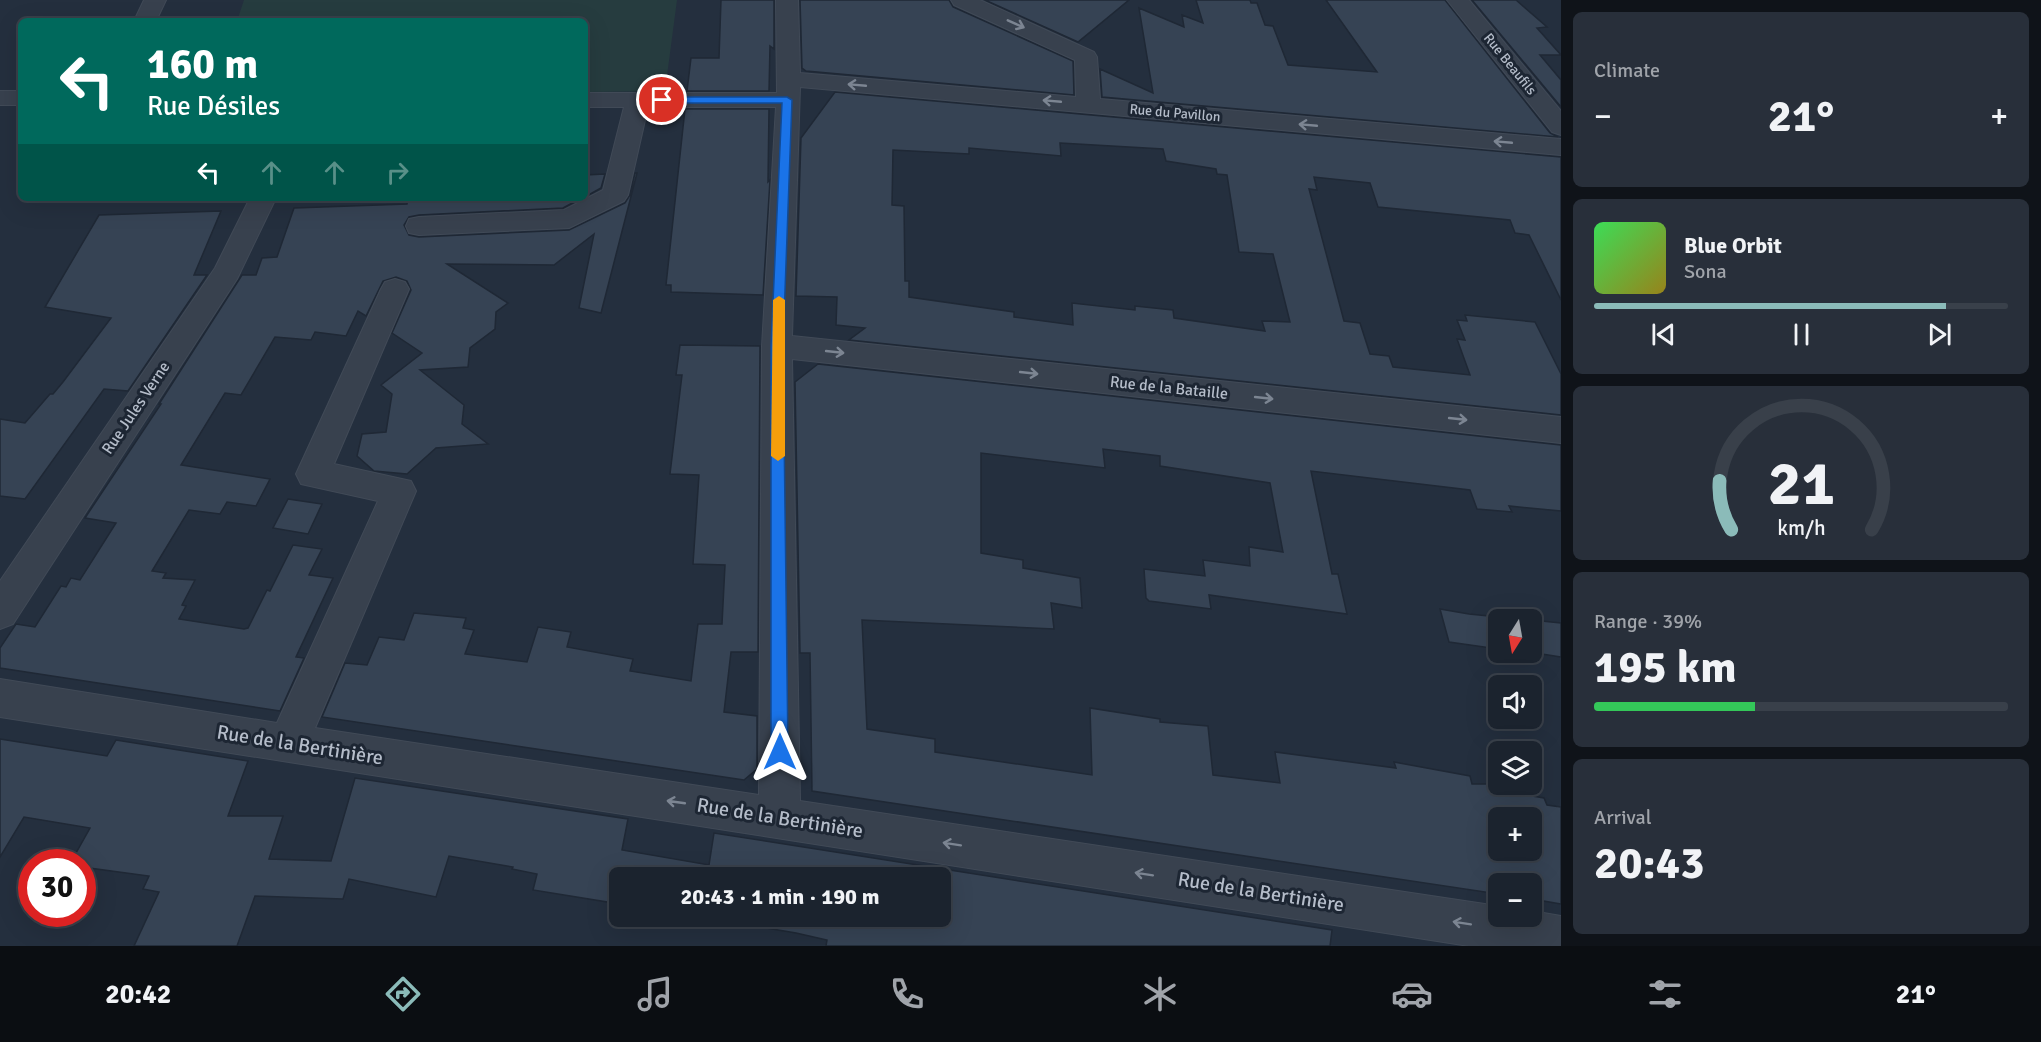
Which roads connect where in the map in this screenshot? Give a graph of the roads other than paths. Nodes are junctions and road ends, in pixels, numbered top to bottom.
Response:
1 (155, 0) edge
2 (787, 0) edge
3 (962, 0) edge
4 (1458, 0) edge
5 (146, 18) edge
6 (788, 89) junction
7 (0, 98) edge
8 (18, 98) edge
9 (588, 100) edge
10 (638, 100) junction
11 (1088, 104) junction
12 (1561, 127) edge
13 (1561, 147) edge
14 (262, 201) edge
15 (419, 226) dead end
16 (395, 289) dead end
17 (777, 346) junction
18 (1561, 430) edge
19 (0, 612) edge
20 (0, 698) edge
21 (288, 744) junction
22 (780, 817) junction
23 (1561, 938) edge

1 - 5 street
2 - 6 street
3 -> 11 street
4 - 12 street, Rue Beaufils
6 - 10 street, Rue du Pavillon
11 -> 6 street, Rue du Pavillon
6 - 17 street
7 - 8 street
9 - 10 street, Rue du Pavillon
10 - 15 street
13 -> 11 street, Rue du Pavillon
14 - 19 street, Rue Jules Verne
16 - 21 street
17 -> 18 street, Rue de la Bataille
17 - 22 street
20 - 21 street, Rue de la Bertinière
22 -> 21 street, Rue de la Bertinière
23 -> 22 street, Rue de la Bertinière

